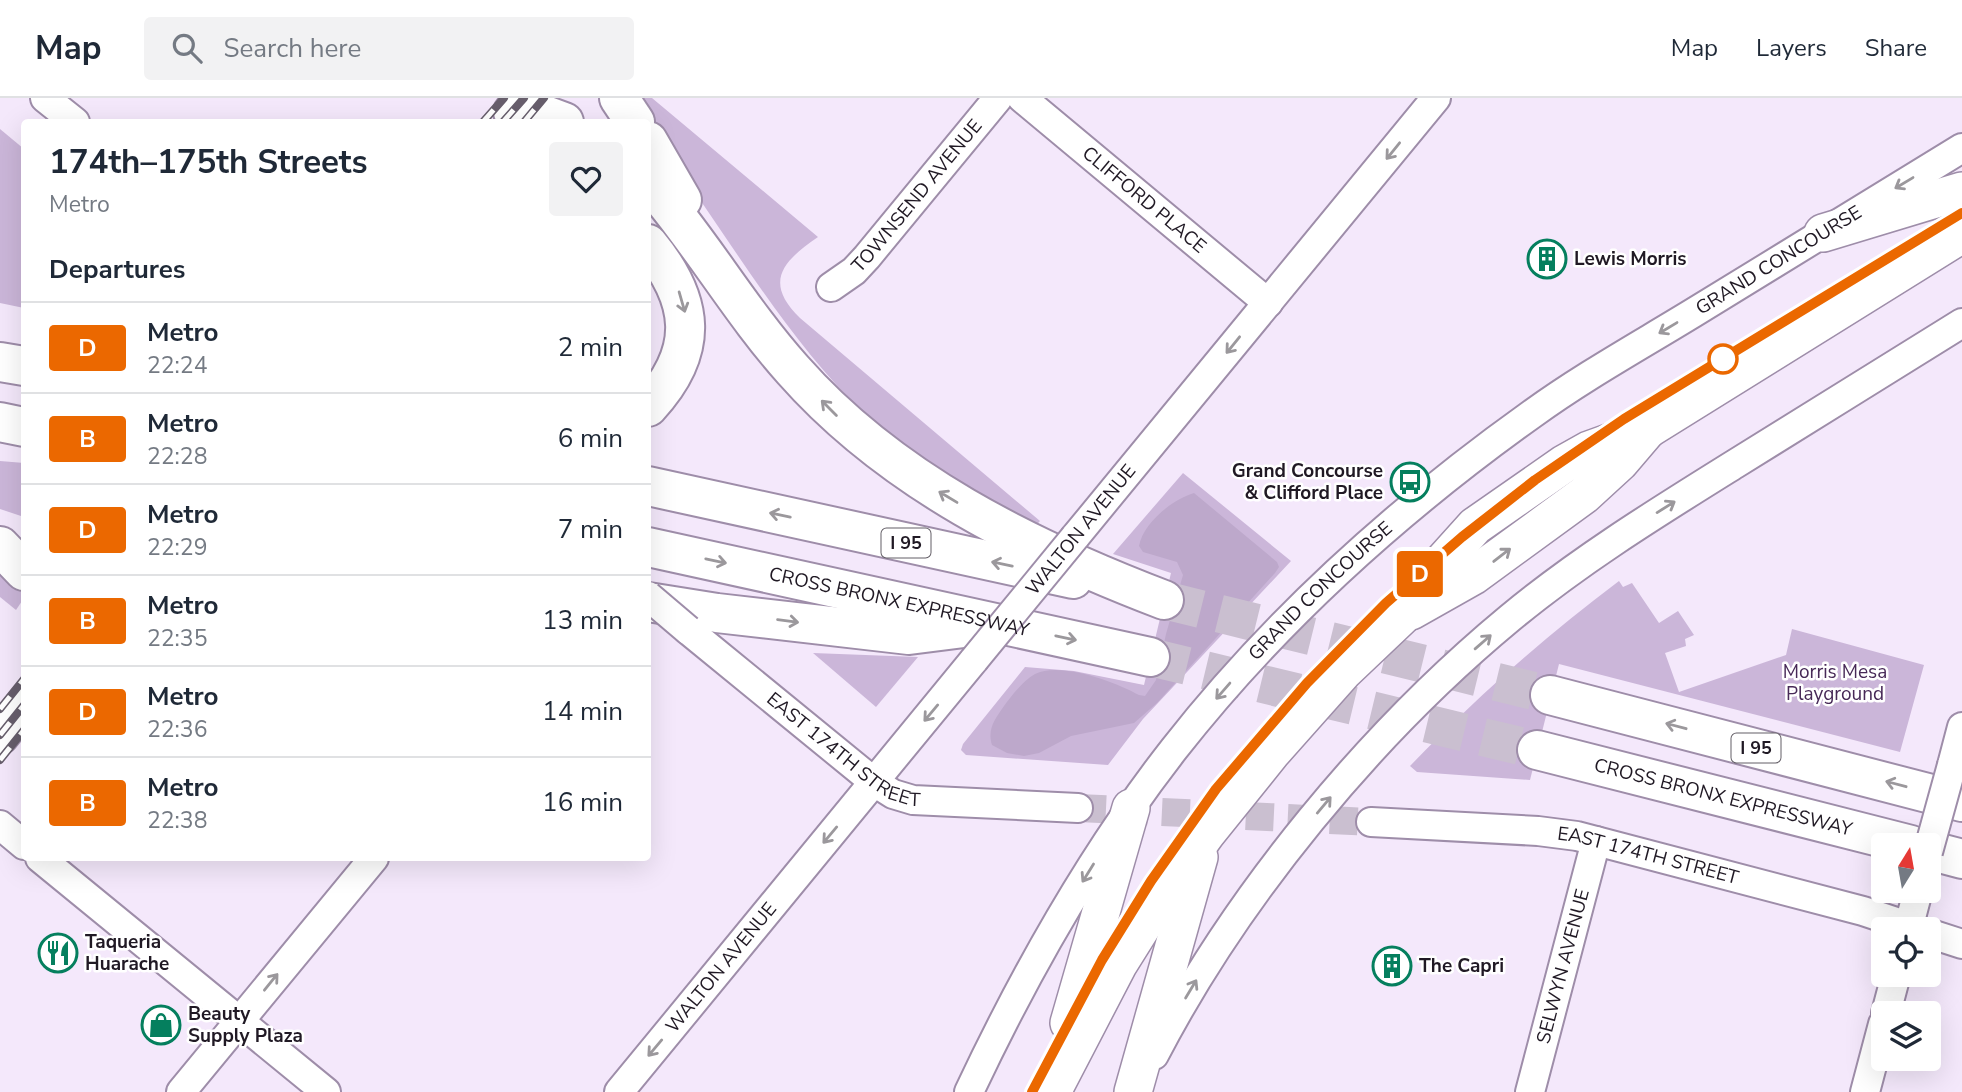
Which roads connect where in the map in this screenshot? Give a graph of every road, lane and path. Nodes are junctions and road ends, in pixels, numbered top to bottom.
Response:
1 (45, 98) edge
2 (619, 98) edge
3 (998, 98) edge
4 (1022, 98) edge
5 (1436, 98) edge
6 (515, 114) edge
7 (71, 119) edge
8 (556, 119) edge
9 (633, 119) edge
10 (651, 146) edge
11 (1962, 148) edge
12 (651, 185) edge
13 (1962, 191) edge
14 (1823, 233) junction
15 (1962, 234) edge
16 (651, 248) edge
17 (728, 285) junction
18 (831, 287) dead end
19 (1268, 303) junction
20 (1962, 323) edge
21 (0, 362) edge
22 (21, 366) edge
23 (651, 403) edge
24 (0, 422) edge
25 (21, 426) edge
26 (651, 487) edge
27 (0, 523) edge
28 (21, 529) edge
29 (0, 546) edge
30 (651, 548) edge
31 (21, 568) edge
32 (651, 599) edge
33 (651, 602) edge
34 (999, 624) junction
35 (1150, 657) tunnel mouth
36 (1550, 695) tunnel mouth
37 (21, 710) edge
38 (1962, 729) edge
39 (0, 736) edge
40 (1537, 750) tunnel mouth
41 (874, 782) junction
42 (1962, 802) edge
43 (1078, 808) tunnel mouth
44 (1130, 808) junction
45 (1371, 822) tunnel mouth
46 (0, 825) edge
47 (1933, 833) edge
48 (1206, 834) junction
49 (1871, 835) edge
50 (1596, 841) junction
51 (21, 842) edge
52 (1941, 854) edge
53 (1962, 859) edge
54 (44, 861) edge
55 (372, 861) edge
56 (1880, 917) edge
57 (1941, 938) edge
58 (1962, 944) edge
59 (239, 1021) junction
60 (1871, 1069) edge
61 (181, 1092) edge
62 (326, 1092) edge
63 (618, 1092) edge
64 (969, 1092) edge
65 (1051, 1092) edge
66 (1134, 1092) edge
67 (1530, 1092) edge
68 (1865, 1092) edge

1 - 7 street
2 - 9 highway
3 - 18 street, TOWNSEND AVENUE
4 - 19 street, CLIFFORD PLACE
5 -> 19 street, WALTON AVENUE
6 - 8 highway
10 - 17 highway
11 -> 14 street, GRAND CONCOURSE
12 - 17 highway
13 - 14 main road
14 -> 44 street, GRAND CONCOURSE
15 - 48 main road
16 -> 23 highway
17 - 26 highway, I 95
19 -> 41 street, WALTON AVENUE, bridge
66 -> 20 street
21 - 22 highway
24 - 25 highway
27 - 28 highway
29 - 31 highway
30 -> 34 highway, CROSS BRONX EXPRESSWAY
32 - 41 street, EAST 174TH STREET, bridge
33 -> 34 highway
34 -> 35 highway, CROSS BRONX EXPRESSWAY
42 -> 36 highway, I 95
37 - 39 main road
38 - 47 street, bridge
40 - 49 highway, CROSS BRONX EXPRESSWAY
41 - 43 street, EAST 174TH STREET
41 -> 63 street, WALTON AVENUE
44 -> 64 street, GRAND CONCOURSE
44 - 65 main road
45 - 50 street, EAST 174TH STREET
46 - 51 street
48 - 65 main road
48 - 66 main road
50 - 56 street, EAST 174TH STREET
50 - 67 street, SELWYN AVENUE
52 - 53 highway
54 - 59 street
59 -> 55 street
57 - 58 street, EAST 174TH STREET
59 - 61 street
59 - 62 street
60 - 68 street

